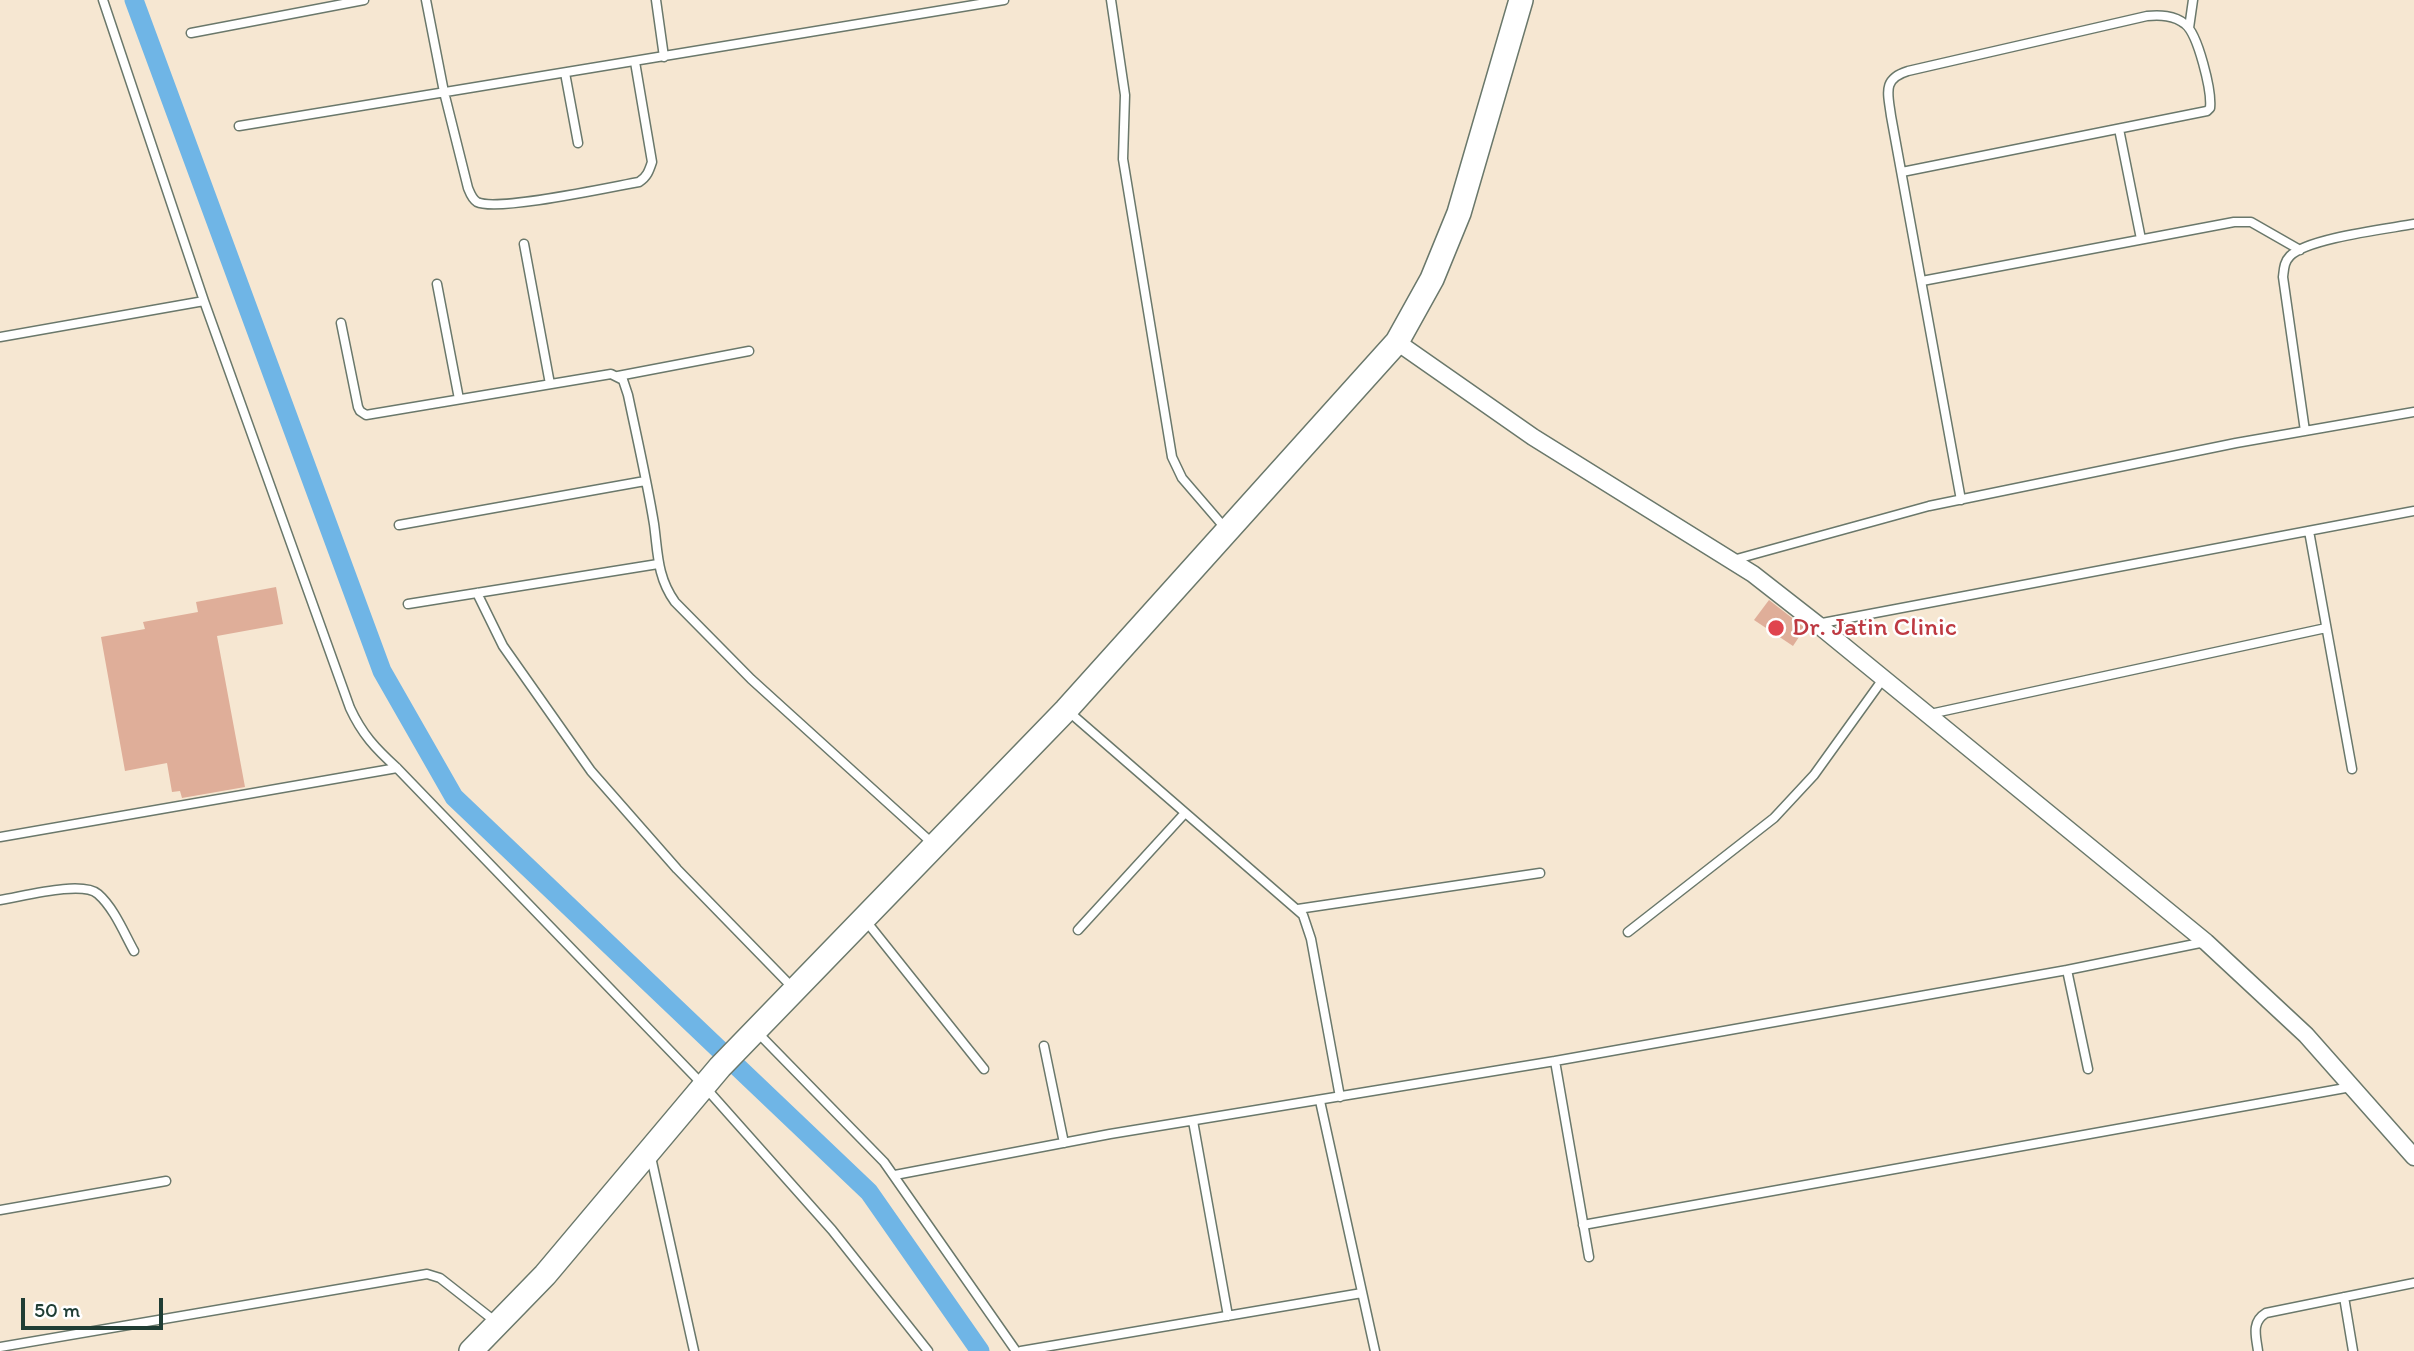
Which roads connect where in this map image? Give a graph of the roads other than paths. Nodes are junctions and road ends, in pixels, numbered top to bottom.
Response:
1 (103, 0) edge
2 (364, 0) edge
3 (426, 0) edge
4 (656, 0) edge
5 (1004, 0) edge
6 (1111, 0) edge
7 (1521, 0) edge
8 (2193, 0) edge
9 (2189, 28) junction
10 (191, 33) dead end
11 (664, 57) junction
12 (635, 62) junction
13 (565, 73) junction
14 (444, 92) junction
15 (239, 126) dead end
16 (2119, 130) junction
17 (578, 143) dead end
18 (1902, 172) junction
19 (2414, 224) edge
20 (2141, 239) junction
21 (524, 244) dead end
22 (2300, 250) junction
23 (1922, 281) junction
24 (437, 284) dead end
25 (204, 301) junction
26 (341, 323) dead end
27 (0, 337) edge
28 (1397, 342) junction
29 (748, 351) dead end
30 (618, 376) junction
31 (550, 384) junction
32 (459, 400) junction
33 (2414, 412) edge
34 (2305, 431) junction
35 (645, 481) junction
36 (1961, 500) junction
37 (2414, 511) edge
38 (399, 525) dead end
39 (1227, 530) junction
40 (2309, 531) junction
41 (1730, 561) junction
42 (658, 564) junction
43 (477, 593) junction
44 (408, 604) dead end
45 (1817, 624) junction
46 (2326, 628) junction
47 (1884, 679) junction
48 (1066, 710) junction
49 (1927, 715) junction
50 (397, 768) junction
51 (2352, 769) dead end
52 (1185, 813) junction
53 (0, 837) edge
54 (934, 845) junction
55 (1540, 873) dead end
56 (0, 900) edge
57 (1298, 909) junction
58 (864, 918) junction
59 (1079, 930) dead end
60 (1628, 932) dead end
61 (2206, 942) junction
62 (134, 950) dead end
63 (2067, 970) junction
64 (794, 989) junction
65 (750, 1035) junction
66 (1044, 1046) dead end
67 (1555, 1061) junction
68 (984, 1069) dead end
69 (2088, 1069) dead end
70 (704, 1086) junction
71 (2354, 1087) junction
72 (1339, 1097) junction
73 (1320, 1101) junction
74 (1193, 1121) junction
75 (1064, 1143) junction
76 (2411, 1149) edge
77 (650, 1151) junction
78 (895, 1175) junction
79 (166, 1181) dead end
80 (0, 1210) edge
81 (1583, 1225) junction
82 (1588, 1257) dead end
83 (2414, 1283) edge
84 (1362, 1293) junction
85 (2344, 1297) junction
86 (1228, 1316) junction
87 (498, 1324) junction
88 (0, 1347) edge
89 (471, 1351) edge
90 (694, 1351) edge
91 (928, 1351) edge
92 (1019, 1351) edge
93 (1375, 1351) edge
94 (2258, 1351) edge
95 (2353, 1351) edge

1 - 25 lane
2 - 10 lane
3 - 14 lane
4 - 11 lane
5 - 11 lane
6 - 39 lane
7 - 28 street
8 - 9 lane
9 - 16 lane
9 - 18 lane
11 - 12 lane
12 - 13 lane
12 - 14 lane
13 - 14 lane
13 - 17 lane
14 - 15 lane
16 - 18 lane
16 - 20 lane
18 - 23 lane
19 - 22 lane
20 - 22 lane
20 - 23 lane
21 - 31 lane
22 - 34 lane
23 - 36 lane
24 - 32 lane
25 - 27 lane
25 - 50 lane
26 - 32 lane
28 - 39 street
28 - 41 street
29 - 30 lane
30 - 31 lane
30 - 35 lane
31 - 32 lane
33 - 34 lane
34 - 36 lane
35 - 38 lane
35 - 42 lane
36 - 41 lane
37 - 40 lane
39 - 48 street
40 - 45 lane
40 - 46 lane
41 - 45 street
42 - 43 lane
42 - 54 lane
43 - 44 lane
43 - 64 lane
45 - 47 street
46 - 49 lane
46 - 51 lane
47 - 49 street
47 - 60 lane
48 - 52 lane
48 - 54 street
49 - 61 street
50 - 53 lane
50 - 70 lane
52 - 57 lane
52 - 59 lane
54 - 58 street
55 - 57 lane
56 - 62 lane
57 - 72 lane
58 - 64 street
58 - 68 lane
61 - 63 lane
61 - 71 street
63 - 67 lane
63 - 69 lane
64 - 65 street
65 - 70 street
65 - 78 lane
66 - 75 lane
67 - 72 lane
67 - 81 lane
70 - 77 street
70 - 91 lane
71 - 76 street
71 - 81 lane
72 - 73 lane
73 - 74 lane
73 - 84 lane
74 - 75 lane
74 - 86 lane
75 - 78 lane
77 - 87 street
77 - 90 lane
78 - 92 lane
79 - 80 lane
81 - 82 lane
83 - 85 lane
84 - 86 lane
84 - 93 lane
85 - 94 lane
85 - 95 lane
86 - 92 lane
87 - 88 lane
87 - 89 street

